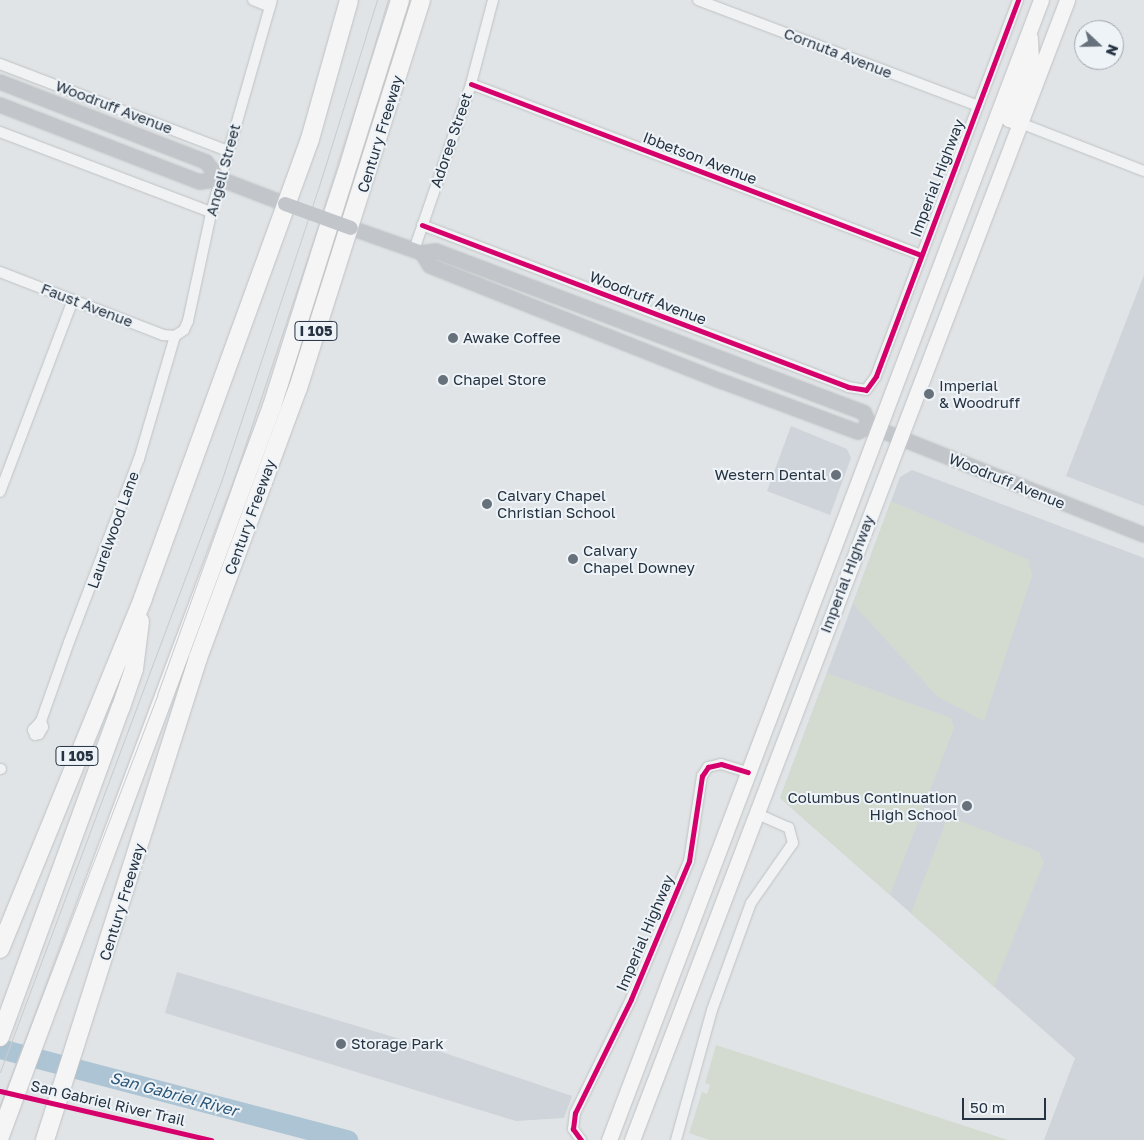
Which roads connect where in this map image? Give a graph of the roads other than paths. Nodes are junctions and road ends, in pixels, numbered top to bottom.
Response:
1 (253, 0) edge
2 (349, 0) edge
3 (400, 0) edge
4 (421, 0) edge
5 (493, 0) edge
6 (698, 0) edge
7 (1018, 0) edge
8 (1041, 0) edge
9 (1067, 0) edge
10 (271, 3) edge
11 (1029, 33) junction
12 (0, 64) edge
13 (0, 82) edge
14 (470, 84) junction
15 (0, 105) edge
16 (978, 106) junction
17 (1020, 123) junction
18 (0, 132) edge
19 (228, 151) junction
20 (1144, 171) edge
21 (220, 179) junction
22 (211, 212) junction
23 (422, 225) junction
24 (418, 252) junction
25 (921, 256) junction
26 (0, 272) edge
27 (73, 300) junction
28 (175, 336) junction
29 (866, 390) joint
30 (875, 428) junction
31 (901, 439) junction
32 (0, 492) edge
33 (1144, 535) edge
34 (143, 598) junction
35 (198, 658) junction
36 (41, 722) dead end
37 (748, 772) junction
38 (756, 813) junction
39 (89, 904) junction
40 (12, 913) junction
41 (0, 935) edge
42 (0, 949) edge
43 (80, 1035) junction
44 (0, 1036) edge
45 (0, 1136) edge
46 (610, 1137) edge
47 (45, 1140) edge
48 (58, 1140) edge
49 (580, 1140) edge
50 (632, 1140) edge
51 (676, 1140) edge

1 - 10 street
2 - 34 highway, I 105
3 - 39 highway
4 - 35 highway, Century Freeway / I 105
5 - 14 street, Adoree Street
6 - 16 street, Cornuta Avenue
7 - 16 street, Imperial Highway
8 - 11 main road, Imperial Highway
9 - 17 main road, Imperial Highway
10 - 19 street, Angell Street
11 - 17 main road
11 - 30 main road, Imperial Highway
12 - 19 street, Woodruff Avenue
13 - 21 main road, Woodruff Avenue
14 - 23 street, Adoree Street
14 - 25 street, Ibbetson Avenue
15 - 21 main road, Woodruff Avenue
16 - 25 street, Imperial Highway
17 - 20 street
17 - 31 main road, Imperial Highway
18 - 22 street
19 - 21 street, Angell Street
21 - 22 street, Angell Street
21 - 24 main road, Woodruff Avenue, bridge
22 - 28 street, Angell Street
23 - 24 street, Adoree Street
23 - 29 street, Woodruff Avenue
24 - 30 main road, Woodruff Avenue
24 - 30 main road, Woodruff Avenue
25 - 29 street, Imperial Highway
26 - 27 street, Faust Avenue
27 - 28 street, Faust Avenue
27 - 32 street
28 - 36 street, Laurelwood Lane
30 - 31 main road, Woodruff Avenue
30 - 37 main road, Imperial Highway
31 - 33 main road, Woodruff Avenue
31 - 38 main road, Imperial Highway
34 - 40 highway, I 105
34 - 44 highway
35 - 39 highway
35 - 43 highway, Century Freeway / I 105
37 - 46 main road, Imperial Highway
37 - 49 street, Imperial Highway
38 - 50 main road, Imperial Highway
38 - 51 street
39 - 45 highway
40 - 41 highway
40 - 42 highway
43 - 47 highway
43 - 48 highway

